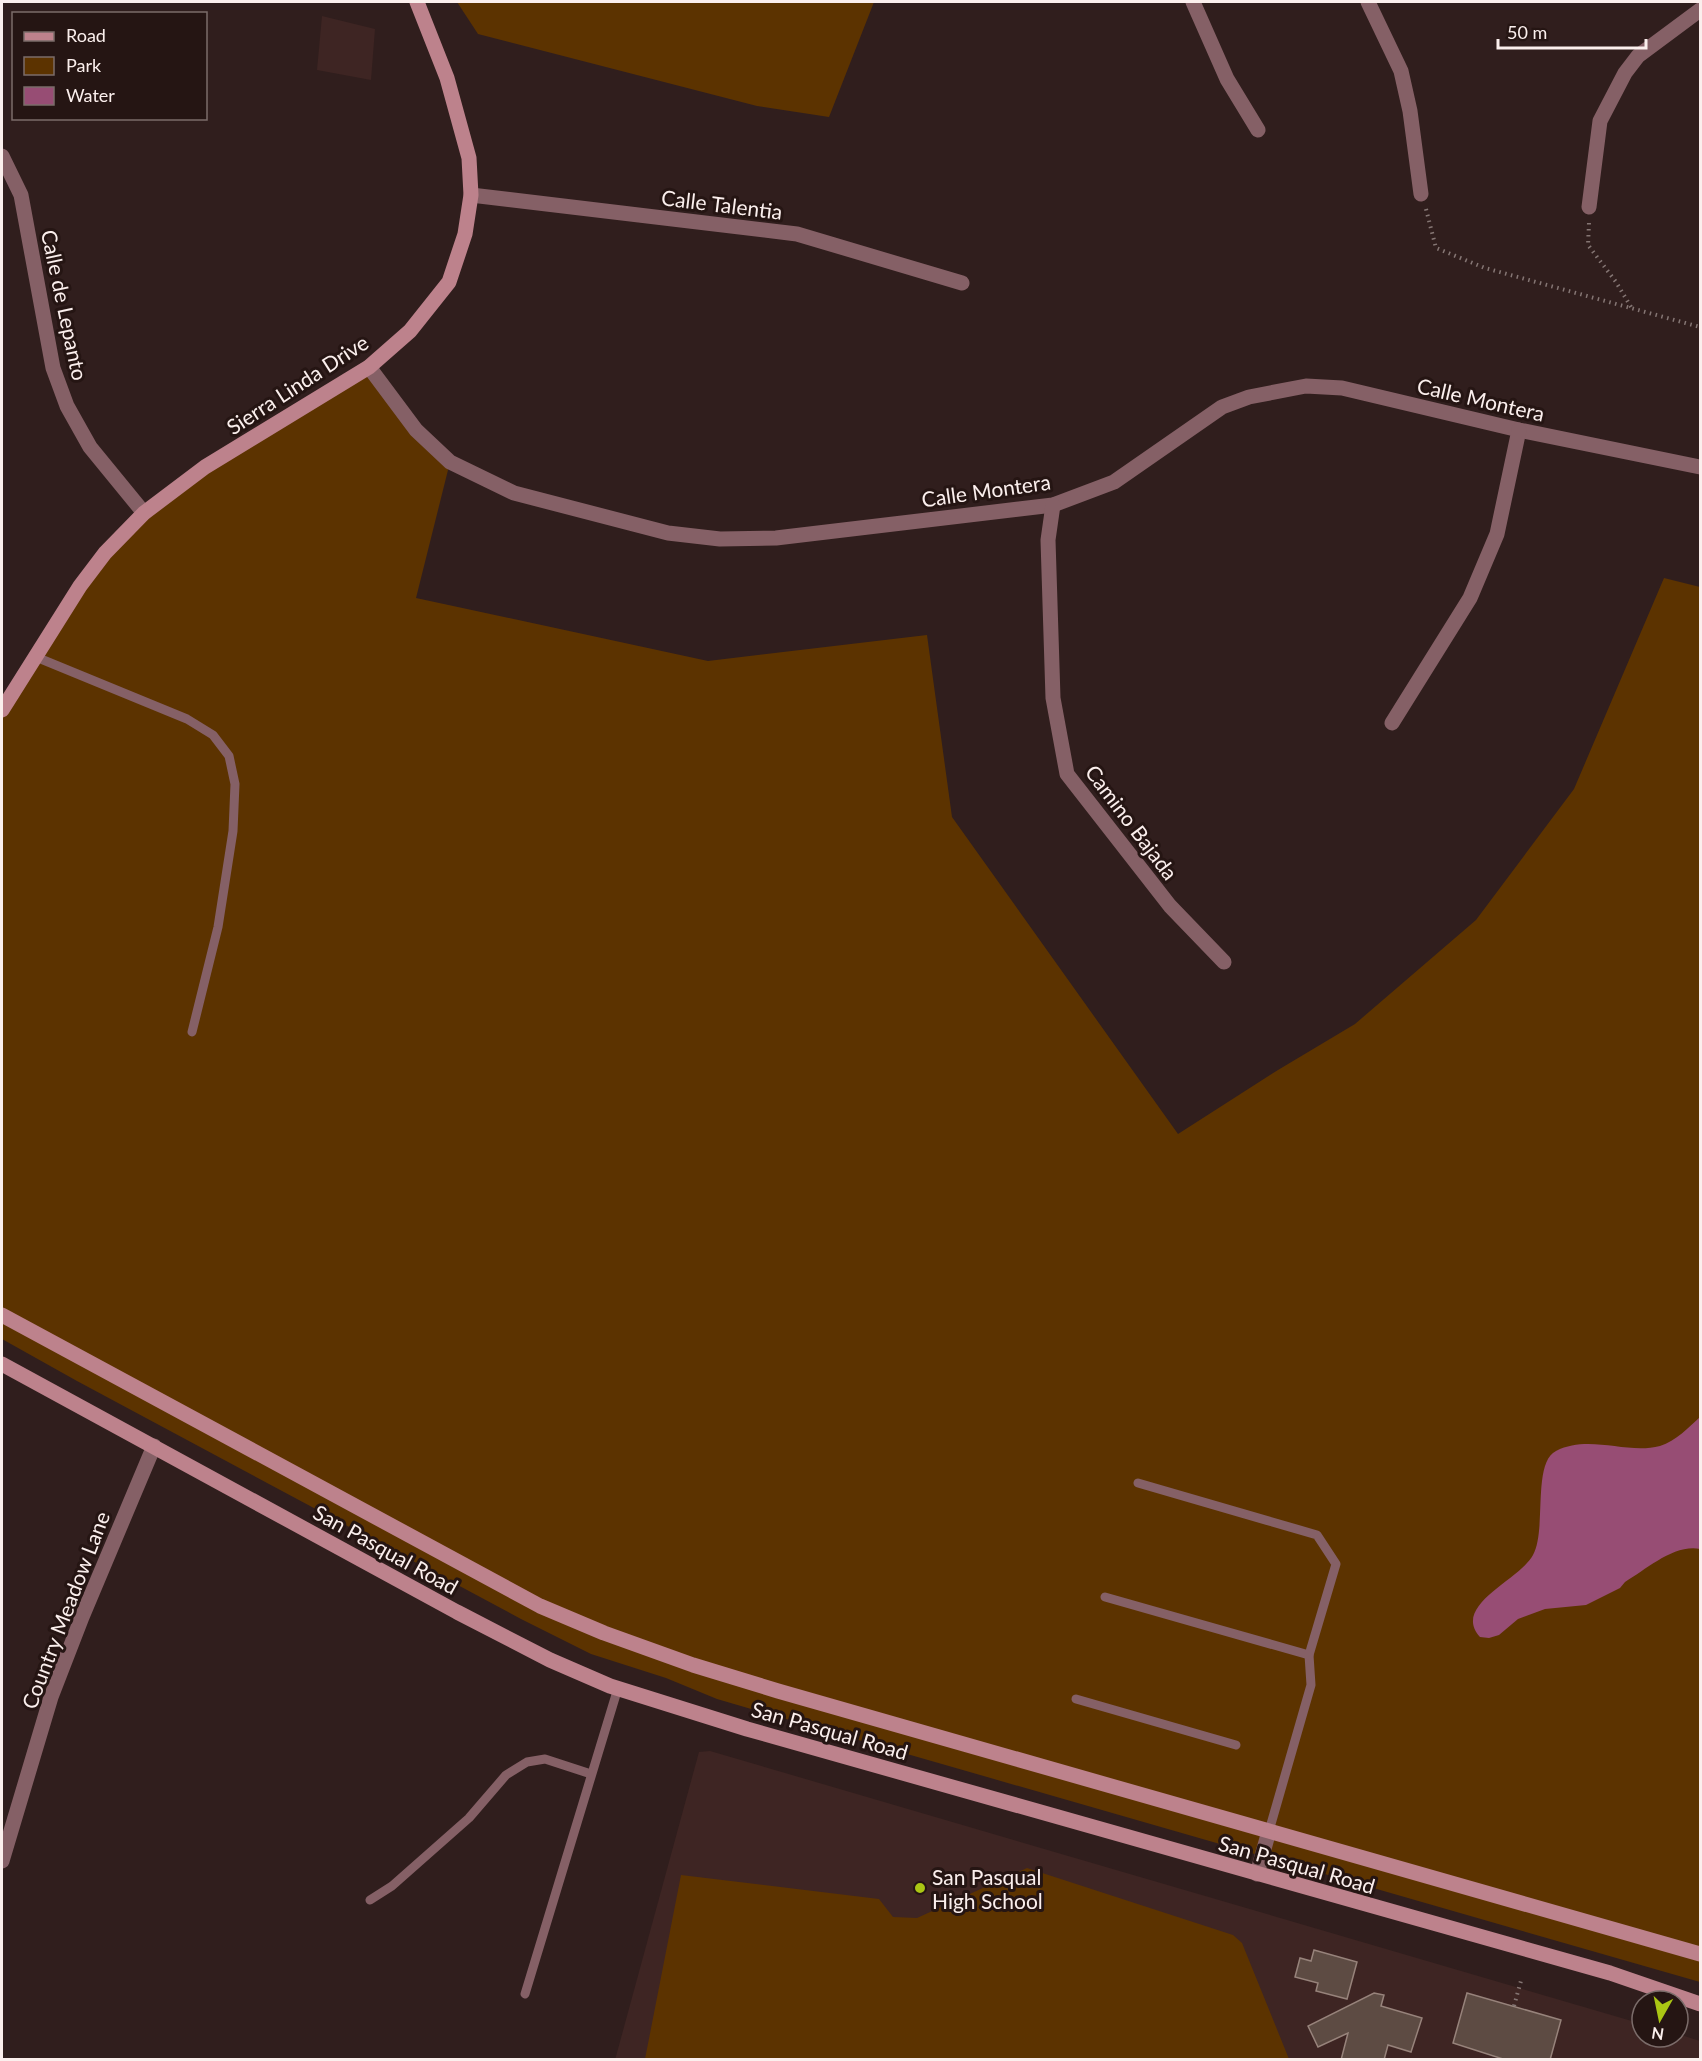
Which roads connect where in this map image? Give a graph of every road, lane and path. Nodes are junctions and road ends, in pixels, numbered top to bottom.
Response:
1 (417, 2) edge
2 (1193, 2) edge
3 (1368, 2) edge
4 (1701, 10) edge
5 (1258, 130) dead end
6 (2, 156) edge
7 (1421, 194) joint
8 (471, 195) junction
9 (1589, 207) joint
10 (962, 283) dead end
11 (1632, 308) junction
12 (1701, 327) edge
13 (369, 367) junction
14 (1520, 430) junction
15 (1701, 467) edge
16 (1053, 505) junction
17 (144, 513) junction
18 (36, 657) junction
19 (2, 710) edge
20 (1392, 723) dead end
21 (1224, 962) dead end
22 (192, 1032) dead end
23 (2, 1315) edge
24 (2, 1364) edge
25 (154, 1446) junction
26 (1138, 1483) dead end
27 (1105, 1597) dead end
28 (1310, 1655) junction
29 (618, 1688) junction
30 (1076, 1699) dead end
31 (1236, 1744) dead end
32 (591, 1774) junction
33 (1269, 1831) junction
34 (2, 1861) edge
35 (1257, 1874) junction
36 (370, 1900) dead end
37 (1701, 1954) edge
38 (1522, 1977) dead end
39 (525, 1994) dead end
40 (1701, 2004) edge
41 (1514, 2006) dead end

1 - 8 main road, Sierra Linda Drive
2 - 5 street
3 - 7 street
4 - 9 street
6 - 17 street, Calle de Lepanto
7 - 11 path
8 - 10 street, Calle Talentia
8 - 13 main road, Sierra Linda Drive
9 - 11 path
11 - 12 path
13 - 16 street, Calle Montera
13 - 17 main road, Sierra Linda Drive
14 - 15 street, Calle Montera
14 - 16 street, Calle Montera
14 - 20 street
16 - 21 street, Camino Bajada
17 - 18 main road, Sierra Linda Drive
18 - 19 main road, Sierra Linda Drive
18 - 22 lane
23 - 33 main road, San Pasqual Road
24 - 25 main road, San Pasqual Road
25 - 29 main road, San Pasqual Road
25 - 34 street, Country Meadow Lane
26 - 28 lane
27 - 28 lane
28 - 33 lane
29 - 32 lane
29 - 35 main road, San Pasqual Road
30 - 31 lane
32 - 36 lane
32 - 39 lane
33 - 35 street
33 - 37 main road, San Pasqual Road
35 - 40 main road, San Pasqual Road
38 - 41 path

